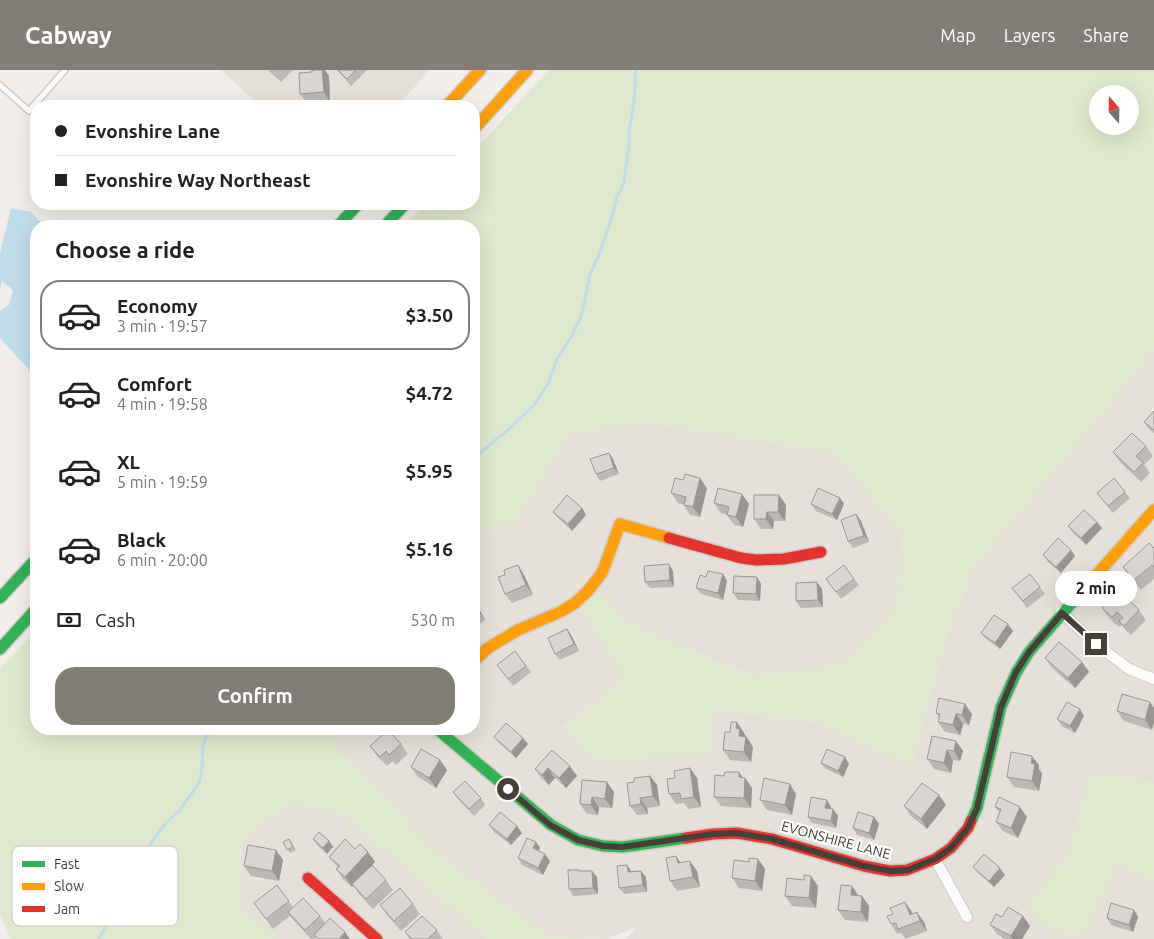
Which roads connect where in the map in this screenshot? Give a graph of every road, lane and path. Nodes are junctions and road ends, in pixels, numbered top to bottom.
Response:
1 (65, 70) edge
2 (480, 70) edge
3 (527, 70) edge
4 (0, 85) edge
5 (39, 100) edge
6 (452, 100) edge
7 (30, 110) edge
8 (480, 122) edge
9 (353, 210) edge
10 (400, 210) edge
11 (343, 220) edge
12 (390, 220) edge
13 (1154, 510) edge
14 (821, 552) dead end
15 (30, 565) edge
16 (0, 598) edge
17 (1062, 612) junction
18 (30, 616) edge
19 (0, 649) edge
20 (480, 656) edge
21 (1154, 679) edge
22 (444, 735) edge
23 (935, 859) junction
24 (308, 878) dead end
25 (967, 917) dead end
26 (377, 939) edge

1 - 5 lane
2 - 6 main road
3 - 8 main road
4 - 7 lane
9 - 11 main road
10 - 12 main road
13 - 17 main road, EVONSHIRE LANE
14 - 20 main road
15 - 16 main road
17 - 21 street
17 - 23 main road, EVONSHIRE LANE
18 - 19 main road
22 - 23 main road, EVONSHIRE LANE
23 - 25 street
24 - 26 main road

